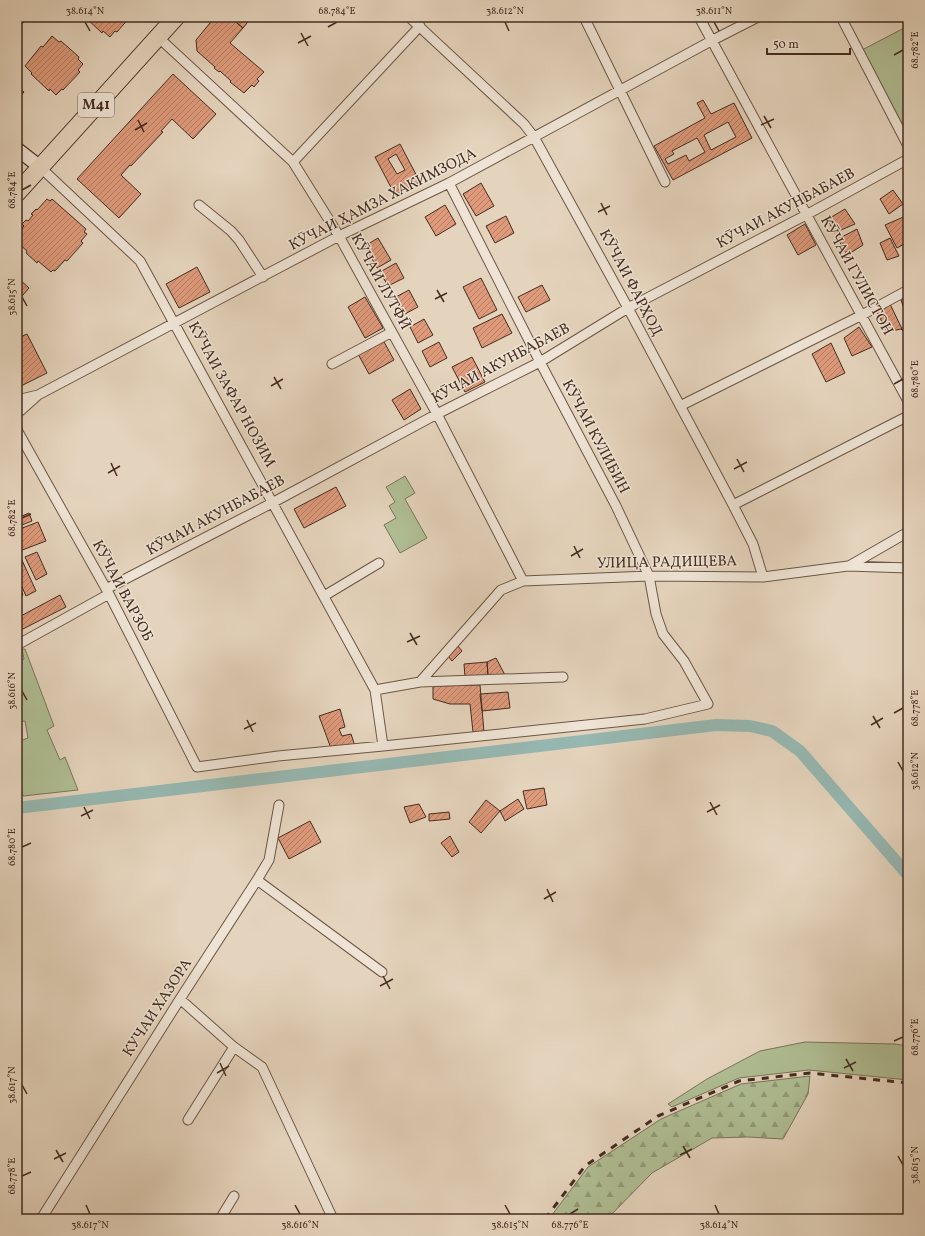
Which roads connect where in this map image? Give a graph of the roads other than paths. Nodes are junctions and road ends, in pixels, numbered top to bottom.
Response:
1 (162, 17) edge
2 (176, 17) edge
3 (409, 17) edge
4 (584, 17) edge
5 (699, 17) edge
6 (758, 17) edge
7 (841, 17) edge
8 (420, 26) junction
9 (158, 37) junction
10 (711, 41) junction
11 (621, 90) junction
12 (534, 137) junction
13 (908, 146) edge
14 (17, 149) edge
15 (908, 159) edge
16 (293, 162) junction
17 (36, 163) junction
18 (17, 175) edge
19 (665, 182) dead end
20 (449, 184) junction
21 (17, 193) edge
22 (199, 205) dead end
23 (806, 215) junction
24 (339, 236) junction
25 (262, 277) junction
26 (908, 290) edge
27 (628, 308) junction
28 (862, 315) junction
29 (174, 324) junction
30 (392, 332) junction
31 (540, 362) junction
32 (332, 364) dead end
33 (38, 395) junction
34 (17, 400) edge
35 (908, 401) edge
36 (680, 406) junction
37 (17, 414) edge
38 (437, 414) junction
39 (908, 416) edge
40 (17, 430) edge
41 (272, 503) junction
42 (733, 505) junction
43 (908, 532) edge
44 (379, 563) dead end
45 (848, 566) junction
46 (908, 568) edge
47 (649, 576) junction
48 (763, 577) junction
49 (523, 581) junction
50 (108, 592) junction
51 (324, 596) junction
52 (17, 644) edge
53 (562, 677) dead end
54 (420, 682) junction
55 (375, 690) junction
56 (383, 746) junction
57 (279, 805) dead end
58 (257, 880) junction
59 (382, 972) dead end
60 (180, 1000) junction
61 (234, 1047) junction
62 (188, 1120) dead end
63 (234, 1196) dead end
64 (41, 1219) edge
65 (220, 1219) edge
66 (333, 1219) edge

1 - 17 highway
2 - 9 highway, M41
3 - 8 street, КӮЧАИ ФАРҲОД
4 - 11 street
5 - 10 street, КӮЧАИ ГУЛИСТОН
6 - 10 street, КӮЧАИ ҲАМЗА ХАКИМЗОДА
7 - 13 street
8 - 12 street, КӮЧАИ ФАРҲОД
8 - 16 street
9 - 16 street, КӮЧАИ ЛУТФӢ
9 - 17 highway, M41
10 - 11 street, КӮЧАИ ҲАМЗА ХАКИМЗОДА
10 - 23 street, КӮЧАИ ГУЛИСТОН
11 - 12 street, КӮЧАИ ҲАМЗА ХАКИМЗОДА
11 - 19 street
12 - 20 street, КӮЧАИ ҲАМЗА ХАКИМЗОДА
12 - 27 street, КӮЧАИ ФАРҲОД
14 - 17 street, КӮЧАИ ЗАФАР НОЗИМ
15 - 23 street, КӮЧАИ АКУНБАБАЕВ
16 - 24 street, КӮЧАИ ЛУТФӢ
17 - 18 highway
17 - 21 highway, M41
17 - 29 street, КӮЧАИ ЗАФАР НОЗИМ
20 - 24 street, КӮЧАИ ҲАМЗА ХАКИМЗОДА
20 - 31 street, КӮЧАИ КУЛИБИН
22 - 25 street
23 - 27 street, КӮЧАИ АКУНБАБАЕВ
23 - 28 street, КӮЧАИ ГУЛИСТОН
24 - 25 street, КӮЧАИ ҲАМЗА ХАКИМЗОДА
24 - 30 street, КӮЧАИ ЛУТФӢ
25 - 29 street, КӮЧАИ ҲАМЗА ХАКИМЗОДА
26 - 28 street
27 - 31 street, КӮЧАИ АКУНБАБАЕВ
27 - 36 street, КӮЧАИ ФАРҲОД
28 - 35 street, КӮЧАИ ГУЛИСТОН
28 - 36 street
29 - 33 street, КӮЧАИ ҲАМЗА ХАКИМЗОДА
29 - 41 street, КӮЧАИ ЗАФАР НОЗИМ
30 - 32 street
30 - 38 street, КӮЧАИ ЛУТФӢ
31 - 38 street, КӮЧАИ АКУНБАБАЕВ
31 - 47 street, КӮЧАИ КУЛИБИН
33 - 34 street, КӮЧАИ ҲАМЗА ХАКИМЗОДА
33 - 37 street
36 - 42 street, КӮЧАИ ФАРҲОД
38 - 41 street, КӮЧАИ АКУНБАБАЕВ
38 - 49 street, КӮЧАИ ЛУТФӢ
39 - 42 street
40 - 50 street, КӮЧАИ ВАРЗОБ
41 - 50 street, КӮЧАИ АКУНБАБАЕВ
41 - 51 street, КӮЧАИ ЗАФАР НОЗИМ
42 - 48 street, КӮЧАИ ФАРҲОД
43 - 45 street
44 - 51 street
45 - 46 street, УЛИЦА РАДИЩЕВА
45 - 48 street, УЛИЦА РАДИЩЕВА
47 - 48 street, УЛИЦА РАДИЩЕВА
47 - 49 street, УЛИЦА РАДИЩЕВА
47 - 56 street, КӮЧАИ КУЛИБИН
49 - 54 street, УЛИЦА РАДИЩЕВА
50 - 52 street, КӮЧАИ АКУНБАБАЕВ
50 - 56 street, КӮЧАИ ВАРЗОБ
51 - 55 street, КӮЧАИ ЗАФАР НОЗИМ
53 - 54 street
54 - 55 street
55 - 56 street
57 - 58 street, КУЧАИ ХАЗОРА
58 - 59 street
58 - 60 street, КУЧАИ ХАЗОРА
60 - 61 street
60 - 64 street, КУЧАИ ХАЗОРА
61 - 62 street
61 - 66 street
63 - 65 street

